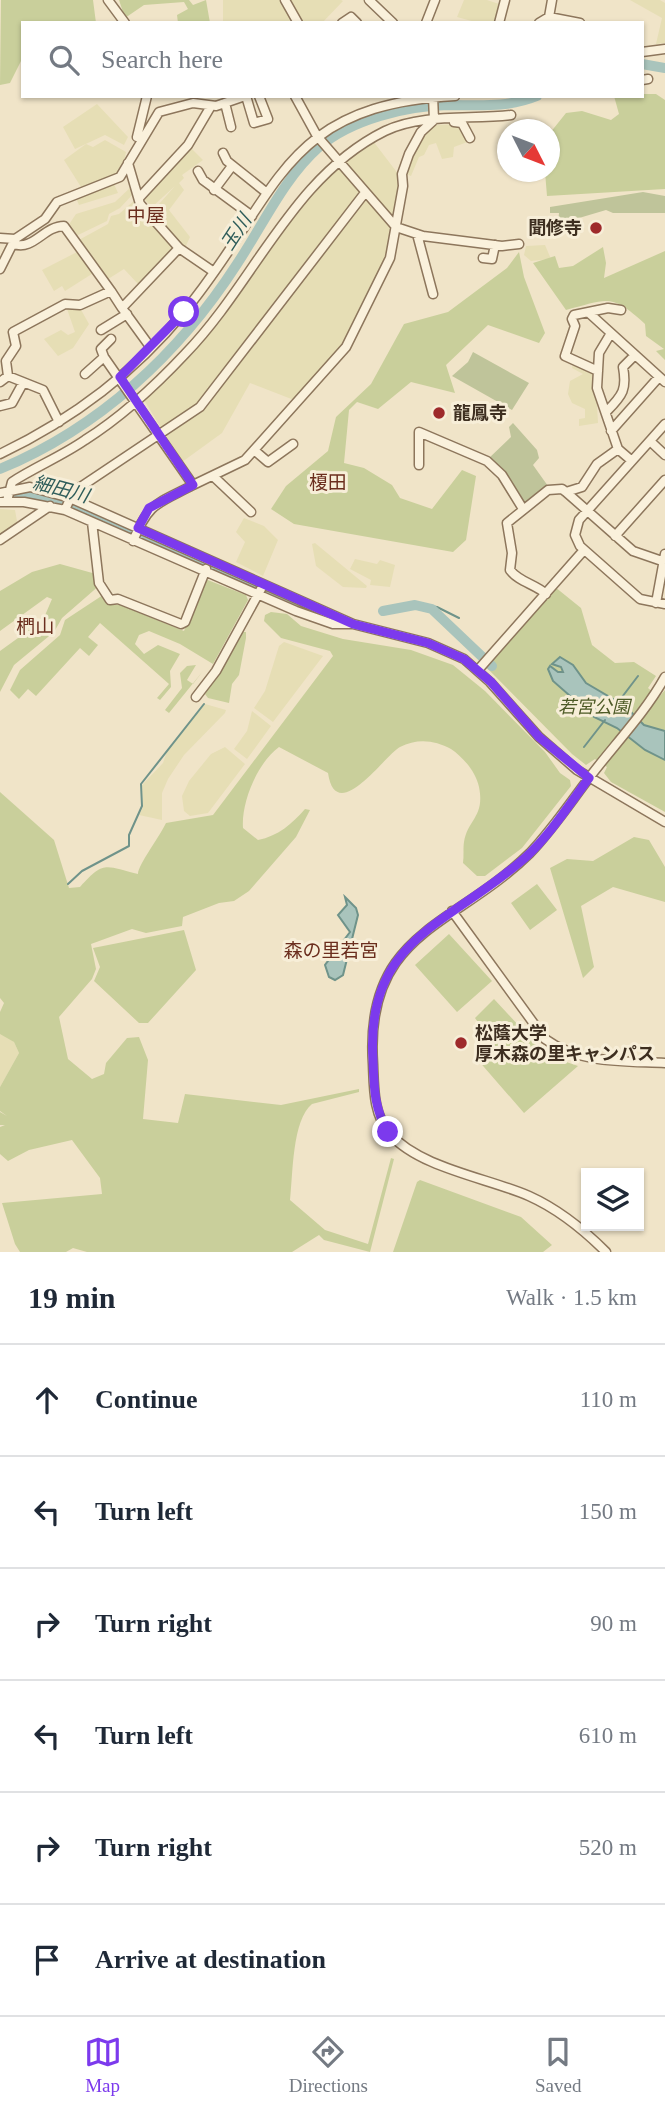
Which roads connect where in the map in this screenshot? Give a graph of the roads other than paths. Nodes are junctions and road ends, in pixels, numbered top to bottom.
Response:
1 (108, 0) edge
2 (285, 0) edge
3 (369, 0) edge
4 (435, 0) edge
5 (505, 0) edge
6 (552, 0) edge
7 (548, 18) junction
8 (124, 21) edge
9 (297, 21) edge
10 (391, 21) edge
11 (427, 21) edge
12 (500, 21) edge
13 (543, 21) edge
14 (567, 21) edge
15 (665, 49) edge
16 (644, 52) edge
17 (146, 98) edge
18 (240, 98) edge
19 (247, 98) edge
20 (260, 98) edge
21 (296, 98) edge
22 (433, 98) edge
23 (225, 103) junction
24 (211, 106) junction
25 (511, 115) dead end
26 (434, 119) junction
27 (231, 127) dead end
28 (318, 137) junction
29 (470, 138) dead end
30 (223, 153) dead end
31 (337, 161) junction
32 (128, 164) junction
33 (232, 166) junction
34 (198, 171) dead end
35 (214, 190) junction
36 (267, 193) junction
37 (364, 194) junction
38 (139, 198) junction
39 (251, 216) junction
40 (396, 227) junction
41 (417, 234) junction
42 (0, 239) edge
43 (14, 242) junction
44 (495, 244) junction
45 (519, 244) dead end
46 (179, 248) junction
47 (490, 259) dead end
48 (0, 269) edge
49 (214, 272) junction
50 (111, 291) junction
51 (433, 294) dead end
52 (621, 310) dead end
53 (125, 311) junction
54 (589, 313) junction
55 (103, 327) dead end
56 (611, 333) junction
57 (111, 339) dead end
58 (151, 348) junction
59 (635, 355) junction
60 (104, 357) junction
61 (598, 371) junction
62 (85, 374) dead end
63 (8, 376) junction
64 (121, 378) junction
65 (662, 379) edge
66 (0, 382) edge
67 (23, 383) junction
68 (136, 400) junction
69 (0, 406) edge
70 (607, 411) junction
71 (59, 422) junction
72 (665, 424) edge
73 (611, 431) junction
74 (160, 434) junction
75 (650, 441) junction
76 (293, 444) dead end
77 (618, 449) junction
78 (254, 450) junction
79 (0, 454) edge
80 (665, 455) edge
81 (632, 461) junction
82 (419, 465) dead end
83 (213, 476) junction
84 (665, 480) edge
85 (193, 485) junction
86 (566, 492) junction
87 (5, 496) edge
88 (67, 505) junction
89 (50, 506) junction
90 (523, 509) junction
91 (587, 511) junction
92 (251, 512) dead end
93 (92, 522) junction
94 (135, 535) junction
95 (615, 536) junction
96 (0, 540) edge
97 (584, 550) junction
98 (664, 558) edge
99 (205, 564) junction
100 (261, 588) junction
101 (546, 594) junction
102 (661, 604) edge
103 (478, 670) junction
104 (665, 677) edge
105 (196, 697) dead end
106 (589, 778) junction
107 (665, 822) edge
108 (452, 911) junction
109 (665, 1063) edge
110 (606, 1252) edge

1 - 8 street
2 - 9 street
3 - 10 street
4 - 11 street
5 - 12 street
6 - 7 street
7 - 13 street
7 - 14 street
15 - 16 street
17 - 32 street
18 - 23 street
19 - 20 street
21 - 28 street
22 - 26 street
22 - 28 street
23 - 24 street
23 - 27 street
24 - 32 street
24 - 38 street
25 - 26 street
26 - 29 street
26 - 31 street
26 - 40 street
28 - 31 street
28 - 36 street
30 - 33 street
31 - 37 street
31 - 68 street
32 - 38 street
32 - 43 street
33 - 35 street
33 - 36 street
34 - 35 street
35 - 39 street
36 - 39 street
37 - 40 street
37 - 74 street
38 - 46 street
39 - 49 street
40 - 41 street
40 - 78 street
41 - 44 street
41 - 51 street
42 - 43 street
43 - 48 street
43 - 50 street
44 - 45 street
44 - 47 street
46 - 49 street
46 - 53 street
49 - 58 street
50 - 53 street
50 - 63 street
52 - 54 street
53 - 55 street
53 - 58 street
54 - 56 street
54 - 61 street
56 - 59 street
56 - 61 street
57 - 60 street
58 - 64 street
59 - 65 street
59 - 70 street
60 - 62 street
60 - 64 street
61 - 70 street
63 - 66 street
63 - 67 street
64 - 68 street
64 - 71 street
65 - 73 street
67 - 69 street
67 - 71 street
68 - 74 street
68 - 87 street
70 - 73 street
71 - 79 street
72 - 75 street
73 - 77 street
74 - 85 street
74 - 88 street
75 - 80 street
75 - 81 street
76 - 78 street
77 - 81 street
77 - 86 street
78 - 83 street
81 - 91 street
82 - 90 street
83 - 85 street
83 - 92 street
84 - 95 street
85 - 94 street
86 - 90 street
86 - 91 street
87 - 88 street
87 - 89 street
88 - 89 street
88 - 93 street
88 - 94 street
89 - 96 street
90 - 101 street
91 - 95 street
91 - 97 street
93 - 94 street
93 - 99 street
94 - 99 street
94 - 99 street
95 - 98 street
97 - 101 street
97 - 102 street
98 - 102 street
99 - 100 street
100 - 103 street
100 - 105 street
101 - 103 street
103 - 106 street
104 - 106 street
106 - 107 street
106 - 108 street
108 - 109 street
108 - 110 street

